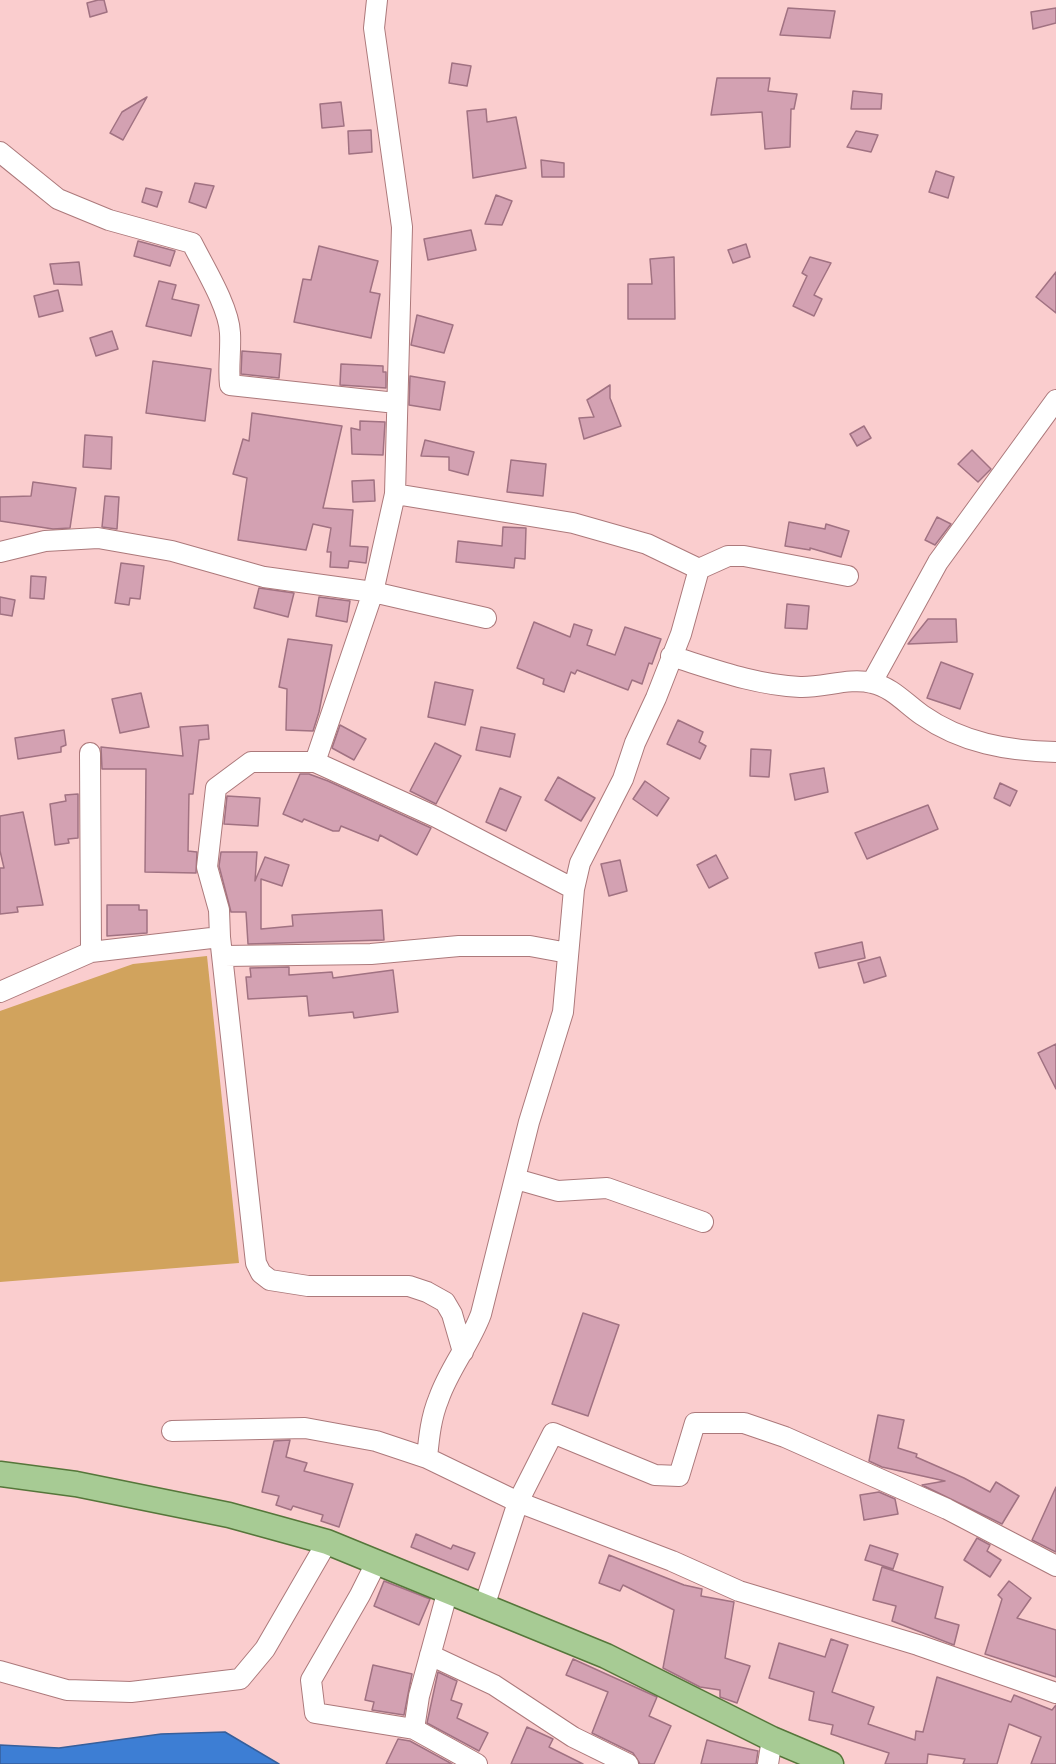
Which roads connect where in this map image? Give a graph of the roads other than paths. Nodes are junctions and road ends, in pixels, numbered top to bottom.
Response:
1 (377, 0) edge
2 (0, 152) edge
3 (1056, 400) edge
4 (396, 403) junction
5 (395, 494) junction
6 (0, 552) edge
7 (699, 569) junction
8 (848, 576) dead end
9 (373, 592) junction
10 (486, 618) dead end
11 (671, 656) junction
12 (872, 682) junction
13 (1056, 752) edge
14 (90, 753) dead end
15 (315, 762) junction
16 (574, 889) junction
17 (222, 947) junction
18 (91, 952) junction
19 (568, 953) junction
20 (0, 992) edge
21 (516, 1179) junction
22 (703, 1222) dead end
23 (463, 1352) junction
24 (172, 1431) dead end
25 (427, 1458) junction
26 (0, 1474) edge
27 (519, 1502) junction
28 (327, 1542) junction
29 (377, 1561) junction
30 (1056, 1566) edge
31 (448, 1590) junction
32 (484, 1607) junction
33 (430, 1655) junction
34 (0, 1671) edge
35 (1056, 1693) edge
36 (414, 1729) junction
37 (772, 1739) junction
38 (477, 1764) edge
39 (628, 1764) edge
40 (768, 1764) edge
41 (831, 1764) edge

1 - 4 street
2 - 4 street
3 - 12 street
4 - 5 street
5 - 7 street
5 - 9 street
6 - 9 street
7 - 8 street
7 - 11 street
9 - 10 street
9 - 15 street
11 - 12 street
11 - 16 street
12 - 13 street
14 - 18 street
15 - 16 street
15 - 17 street
16 - 19 street
17 - 18 street
17 - 19 street
17 - 23 street
18 - 20 street
19 - 21 street
21 - 22 street
21 - 23 street
23 - 25 street
24 - 25 street
25 - 27 street
26 - 28 main road
27 - 30 street
27 - 32 street
27 - 35 street
28 - 29 main road
28 - 34 street
29 - 31 main road
29 - 36 street
31 - 32 main road
31 - 33 street
32 - 37 main road
33 - 36 street
33 - 39 street
36 - 38 street
37 - 40 street
37 - 41 main road

